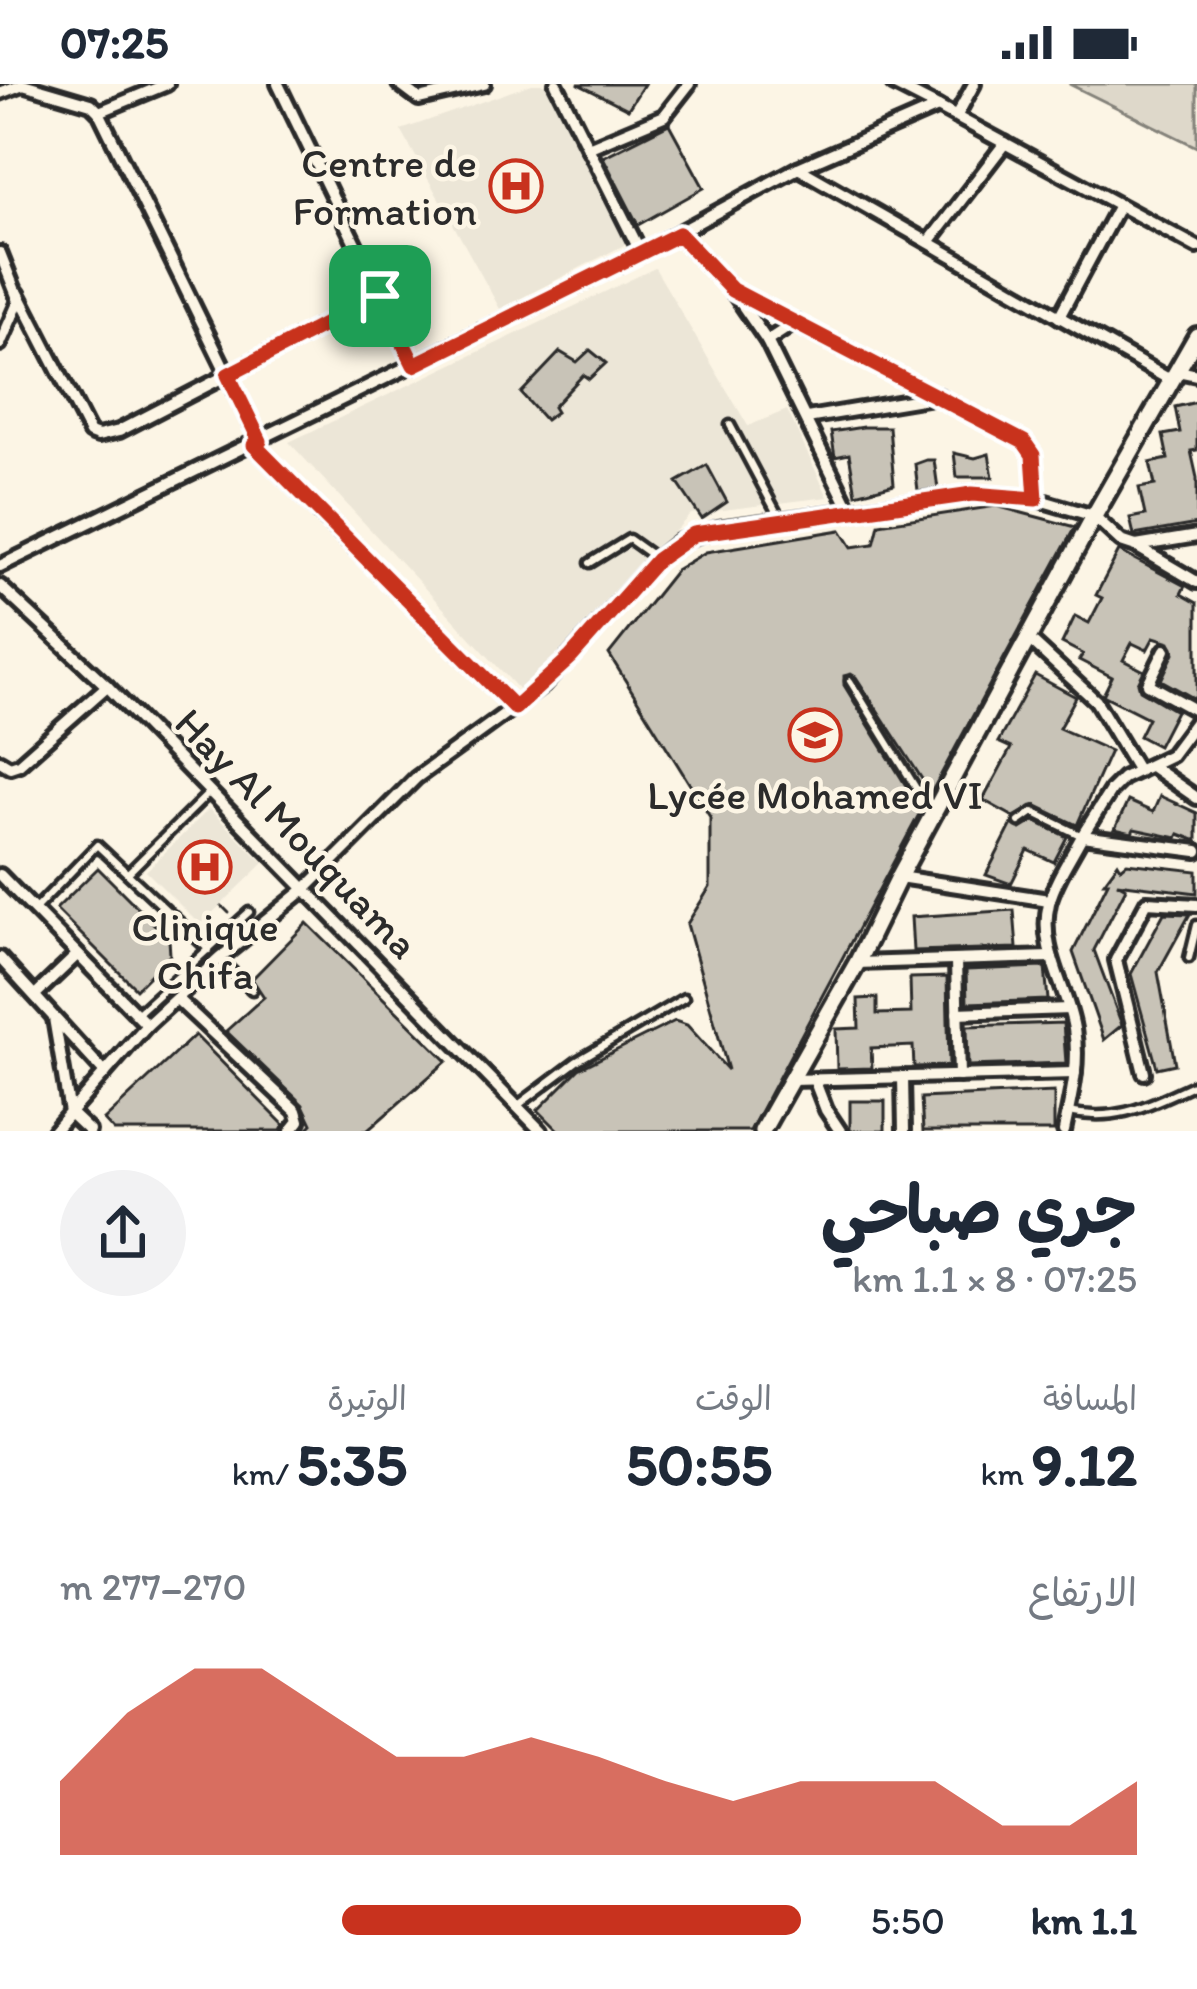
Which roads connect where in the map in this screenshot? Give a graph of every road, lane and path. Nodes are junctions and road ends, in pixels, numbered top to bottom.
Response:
1 (167, 84) edge
2 (278, 84) edge
3 (399, 84) edge
4 (484, 84) edge
5 (556, 84) edge
6 (689, 84) edge
7 (893, 84) edge
8 (974, 84) edge
9 (0, 93) edge
10 (938, 107) junction
11 (99, 112) junction
12 (956, 117) junction
13 (1005, 143) junction
14 (588, 148) junction
15 (798, 168) junction
16 (1119, 205) junction
17 (679, 234) junction
18 (929, 242) junction
19 (1197, 247) edge
20 (0, 253) edge
21 (641, 253) junction
22 (732, 290) junction
23 (18, 292) junction
24 (380, 296) junction
25 (1059, 317) junction
26 (796, 322) junction
27 (1197, 336) edge
28 (767, 341) junction
29 (0, 344) edge
30 (414, 365) junction
31 (228, 375) junction
32 (1197, 375) edge
33 (1175, 376) junction
34 (939, 396) junction
35 (807, 418) junction
36 (730, 425) dead end
37 (257, 443) junction
38 (1036, 499) junction
39 (850, 510) junction
40 (1094, 516) junction
41 (780, 521) junction
42 (1197, 536) edge
43 (1136, 546) junction
44 (657, 560) junction
45 (590, 563) dead end
46 (0, 566) edge
47 (1197, 582) edge
48 (0, 586) edge
49 (1029, 639) junction
50 (1165, 650) dead end
51 (850, 681) dead end
52 (107, 686) junction
53 (515, 708) junction
54 (1197, 719) edge
55 (0, 761) edge
56 (1151, 766) junction
57 (1138, 771) junction
58 (211, 791) junction
59 (1197, 798) edge
60 (937, 808) junction
61 (1019, 822) dead end
62 (1082, 836) junction
63 (1197, 851) edge
64 (128, 874) junction
65 (0, 875) edge
66 (899, 877) junction
67 (305, 889) junction
68 (1049, 900) junction
69 (221, 905) dead end
70 (1197, 905) edge
71 (33, 911) junction
72 (248, 913) dead end
73 (238, 922) junction
74 (1197, 925) edge
75 (214, 954) junction
76 (77, 955) junction
77 (1050, 956) junction
78 (0, 958) edge
79 (1189, 958) dead end
80 (956, 962) junction
81 (856, 963) junction
82 (252, 989) dead end
83 (35, 994) junction
84 (684, 998) dead end
85 (177, 999) junction
86 (1069, 1009) junction
87 (957, 1013) junction
88 (53, 1016) junction
89 (136, 1016) junction
90 (147, 1025) junction
91 (1075, 1072) junction
92 (105, 1073) junction
93 (1144, 1073) dead end
94 (959, 1076) junction
95 (903, 1077) junction
96 (814, 1079) junction
97 (792, 1080) junction
98 (1197, 1083) edge
99 (517, 1106) junction
100 (1068, 1112) junction
101 (70, 1113) junction
102 (54, 1131) edge
103 (89, 1131) edge
104 (291, 1131) edge
105 (541, 1131) edge
106 (762, 1131) edge
107 (841, 1131) edge
108 (904, 1131) edge
109 (1064, 1131) edge

1 - 11 street
2 - 24 street
3 - 4 street
5 - 14 street
6 - 14 street
7 - 10 street
8 - 12 street
9 - 11 street
10 - 12 street
10 - 15 street
11 - 31 street
12 - 13 street
13 - 16 street
13 - 18 street
14 - 21 street
15 - 17 street
15 - 18 street
16 - 19 street
16 - 25 street
17 - 21 street
17 - 22 street
18 - 25 street
20 - 23 street
21 - 30 street
22 - 26 street
22 - 28 street
23 - 29 street
23 - 31 street
24 - 30 street
24 - 31 street
25 - 33 street
26 - 28 street
26 - 34 street
27 - 33 main road
28 - 35 street
30 - 37 street
31 - 37 street
32 - 33 street
33 - 40 main road
34 - 35 street
34 - 38 street
35 - 39 street
36 - 41 lane
37 - 46 street
37 - 53 street
38 - 39 street
38 - 40 street
39 - 41 street
40 - 43 street
40 - 49 main road
41 - 44 street
42 - 43 street
43 - 47 street
44 - 45 lane
44 - 53 street
48 - 52 street, Hay Al Mouquama
49 - 57 street
49 - 60 main road
50 - 54 street
51 - 60 lane
52 - 55 street
52 - 58 street, Hay Al Mouquama
53 - 67 street
54 - 56 street
56 - 57 street
56 - 59 street
57 - 62 street
58 - 64 lane
58 - 67 street, Hay Al Mouquama
60 - 66 main road
61 - 62 lane
62 - 63 street
62 - 68 street
64 - 71 lane
64 - 75 lane
65 - 71 street
66 - 68 street
66 - 81 main road
67 - 75 street
67 - 99 street, Hay Al Mouquama
68 - 77 street
69 - 73 path
70 - 93 street
71 - 76 street
72 - 73 lane
73 - 75 lane
74 - 79 lane
75 - 82 lane
75 - 85 street
75 - 89 lane
76 - 83 street
76 - 89 street
77 - 80 street
77 - 86 street
78 - 83 street
80 - 81 street
80 - 87 street
81 - 97 main road
83 - 88 street
84 - 99 lane
85 - 90 street
85 - 104 street
86 - 87 street
86 - 91 street
87 - 94 street
88 - 92 street
88 - 101 street
89 - 90 street
90 - 92 street
91 - 94 street
91 - 100 street
92 - 101 street
94 - 95 street
95 - 96 street
95 - 108 street
96 - 97 street
96 - 107 street
97 - 106 main road
98 - 100 lane
99 - 105 street, Hay Al Mouquama
100 - 109 street
101 - 102 street
101 - 103 street

